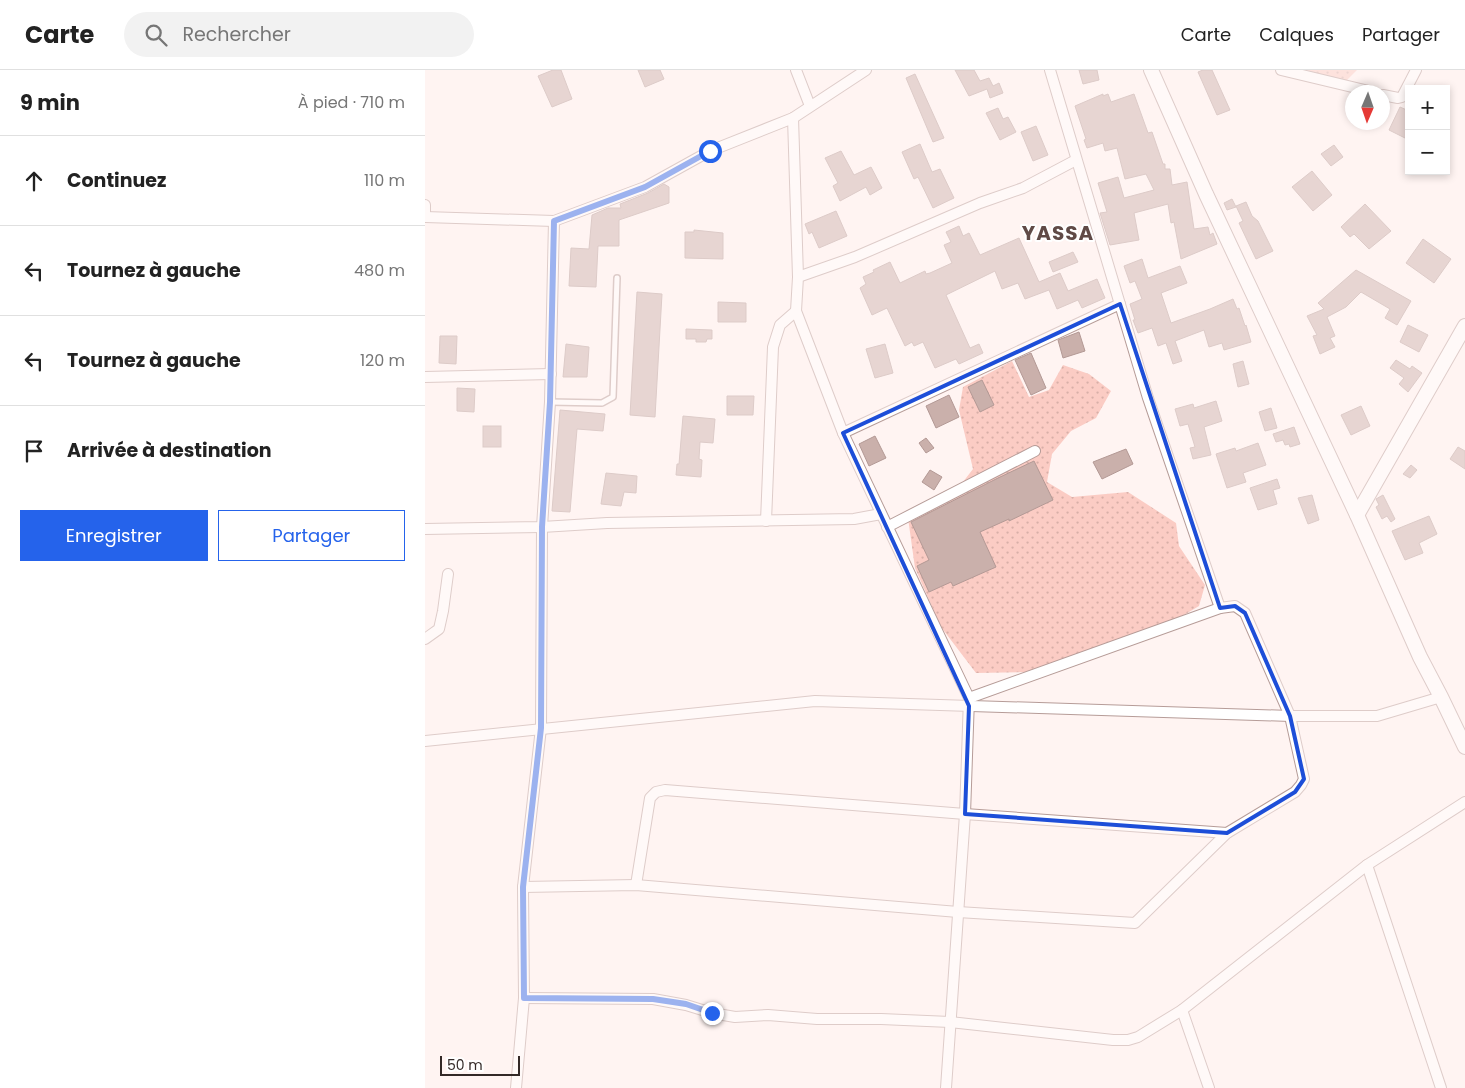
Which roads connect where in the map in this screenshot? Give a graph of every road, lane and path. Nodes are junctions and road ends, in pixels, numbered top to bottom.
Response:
1 (797, 70) edge
2 (867, 70) edge
3 (1050, 70) edge
4 (1151, 70) edge
5 (1281, 70) edge
6 (1416, 70) edge
7 (1345, 85) edge
8 (1390, 96) edge
9 (810, 106) junction
10 (793, 118) junction
11 (1076, 160) junction
12 (425, 205) edge
13 (425, 217) edge
14 (554, 221) junction
15 (798, 277) junction
16 (617, 278) dead end
17 (1120, 304) junction
18 (796, 311) junction
19 (1465, 326) edge
20 (551, 374) junction
21 (425, 377) edge
22 (550, 402) junction
23 (843, 433) junction
24 (1035, 451) dead end
25 (881, 514) junction
26 (1357, 515) junction
27 (765, 521) junction
28 (542, 527) junction
29 (887, 527) junction
30 (425, 529) edge
31 (448, 574) dead end
32 (1220, 608) junction
33 (425, 639) edge
34 (1441, 697) junction
35 (969, 702) junction
36 (1290, 716) junction
37 (541, 728) junction
38 (425, 741) edge
39 (1465, 747) edge
40 (1465, 802) edge
41 (965, 814) junction
42 (1227, 833) junction
43 (1367, 865) junction
44 (637, 885) junction
45 (523, 887) junction
46 (958, 912) junction
47 (524, 998) junction
48 (1181, 1010) junction
49 (950, 1022) junction
50 (516, 1088) edge
51 (946, 1088) edge
52 (1209, 1088) edge
53 (1441, 1088) edge

1 - 9 street
2 - 9 street
3 - 11 street
4 - 26 main road
5 - 7 street
6 - 8 street
9 - 10 street
10 - 14 street
10 - 15 street
11 - 15 street
11 - 17 street
12 - 13 street
13 - 14 street
14 - 20 street
15 - 18 street
16 - 22 lane
17 - 23 street
17 - 32 street
18 - 23 street
18 - 27 street
19 - 26 main road
20 - 21 street
20 - 22 street
22 - 28 street
23 - 25 street
24 - 29 street
25 - 27 street
25 - 29 street
26 - 34 main road
27 - 28 street
28 - 30 street
28 - 37 street
29 - 35 street
31 - 33 street
32 - 35 street
32 - 36 street
34 - 36 street
34 - 39 main road
35 - 36 street
35 - 37 street
35 - 41 street
36 - 42 street
37 - 38 street
37 - 45 street
40 - 43 street
41 - 42 street
41 - 44 street
41 - 46 street
42 - 46 street
43 - 48 street
43 - 53 street
44 - 45 street
44 - 46 street
45 - 47 street
46 - 49 street
47 - 49 street
47 - 50 street
48 - 49 street
48 - 52 street
49 - 51 street

